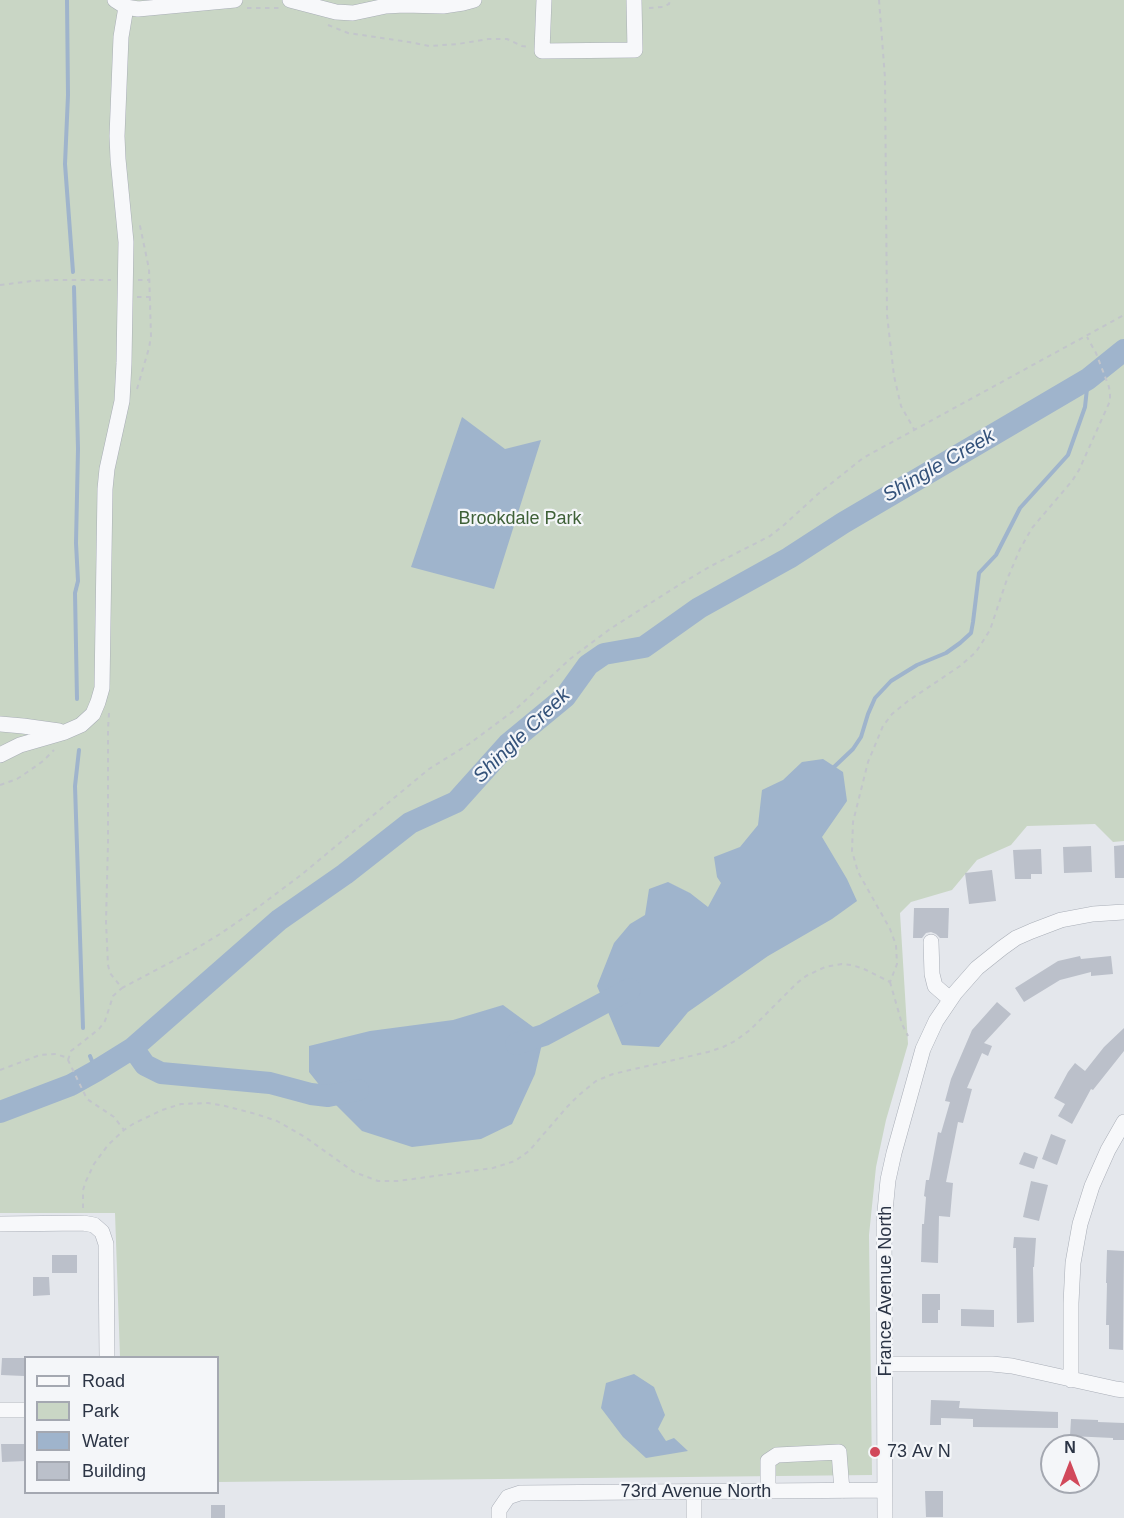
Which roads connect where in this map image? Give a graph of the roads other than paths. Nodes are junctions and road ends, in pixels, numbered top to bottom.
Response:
1 (474, 0) edge
2 (544, 0) edge
3 (120, 4) edge
4 (238, 4) edge
5 (634, 4) edge
6 (288, 5) edge
7 (1, 724) edge
8 (65, 732) junction
9 (5, 752) edge
10 (1124, 912) edge
11 (931, 942) dead end
12 (950, 999) junction
13 (1124, 1122) edge
14 (0, 1224) edge
15 (107, 1356) edge
16 (885, 1364) junction
17 (1071, 1380) junction
18 (1124, 1389) edge
19 (0, 1410) edge
20 (24, 1410) edge
21 (885, 1490) junction
22 (768, 1491) junction
23 (842, 1491) junction
24 (694, 1492) junction
25 (499, 1518) edge
26 (694, 1518) edge
27 (885, 1518) edge

1 - 6 street
2 - 5 street
3 - 4 street
3 - 8 street
7 - 8 street
7 - 9 street
8 - 9 street
10 - 12 street, France Avenue North
11 - 12 street
12 - 16 street, France Avenue North
13 - 17 street
14 - 15 street
16 - 17 street
16 - 21 street, France Avenue North
17 - 18 street
19 - 20 street
21 - 23 street, 73rd Avenue North
21 - 27 street, France Avenue North
22 - 23 street, 73rd Avenue North
22 - 23 street
22 - 24 street, 73rd Avenue North
24 - 25 street, 73rd Avenue North
24 - 26 street

